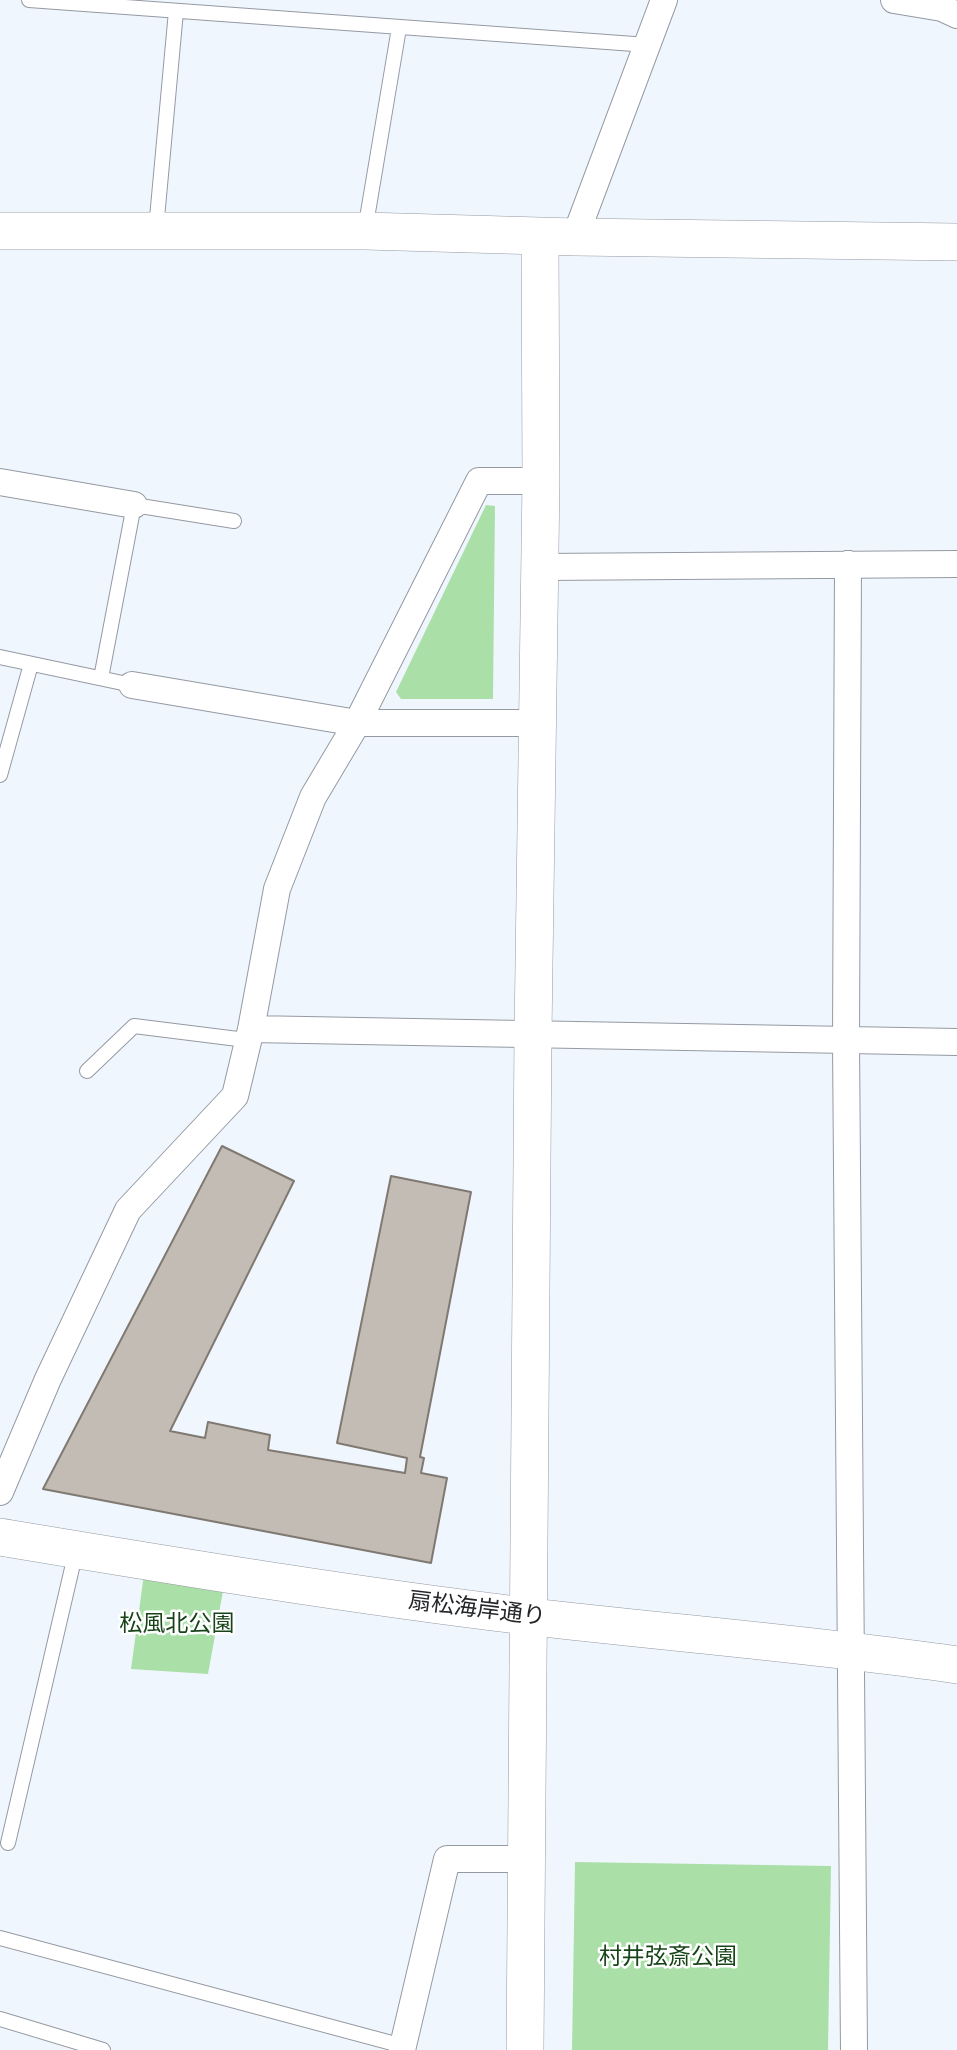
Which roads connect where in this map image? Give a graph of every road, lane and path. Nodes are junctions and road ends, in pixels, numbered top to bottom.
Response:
1 (29, 0) edge
2 (664, 0) edge
3 (894, 0) edge
4 (176, 11) junction
5 (957, 15) edge
6 (399, 28) junction
7 (648, 46) junction
8 (0, 231) edge
9 (156, 231) junction
10 (365, 231) junction
11 (540, 236) junction
12 (575, 237) junction
13 (957, 242) edge
14 (541, 481) junction
15 (0, 482) edge
16 (134, 505) junction
17 (234, 521) dead end
18 (848, 564) junction
19 (957, 564) edge
20 (540, 568) junction
21 (0, 657) edge
22 (32, 664) junction
23 (101, 678) junction
24 (132, 685) joint
25 (357, 723) junction
26 (538, 723) junction
27 (0, 775) edge
28 (249, 1034) junction
29 (533, 1034) junction
30 (846, 1042) junction
31 (957, 1042) edge
32 (88, 1070) dead end
33 (0, 1492) edge
34 (0, 1537) edge
35 (77, 1550) junction
36 (528, 1616) junction
37 (850, 1650) junction
38 (957, 1665) edge
39 (8, 1843) dead end
40 (526, 1859) junction
41 (0, 1938) edge
42 (0, 2019) edge
43 (402, 2048) edge
44 (103, 2050) edge
45 (525, 2050) edge
46 (854, 2050) edge

1 - 4 lane
2 - 7 street
3 - 5 street
4 - 6 lane
4 - 9 lane
6 - 7 lane
6 - 10 lane
7 - 12 street
8 - 9 street
9 - 10 street
10 - 11 street
11 - 12 street
11 - 14 street
12 - 13 street
14 - 20 street
14 - 25 street
15 - 16 street
16 - 17 lane
16 - 23 lane
18 - 19 street
18 - 20 street
18 - 30 street
20 - 26 street
21 - 22 lane
22 - 23 lane
22 - 27 lane
23 - 24 lane
24 - 25 street
25 - 26 street
25 - 28 street
26 - 29 street
28 - 29 street
28 - 32 lane
28 - 33 street
29 - 30 street
29 - 36 street
30 - 31 street
30 - 37 street
34 - 35 street, 扇松海岸通り
35 - 36 street, 扇松海岸通り
35 - 39 lane
36 - 37 street, 扇松海岸通り
36 - 40 street
37 - 38 street, 扇松海岸通り
37 - 46 street
40 - 43 street
40 - 45 street
41 - 43 lane
42 - 44 lane

